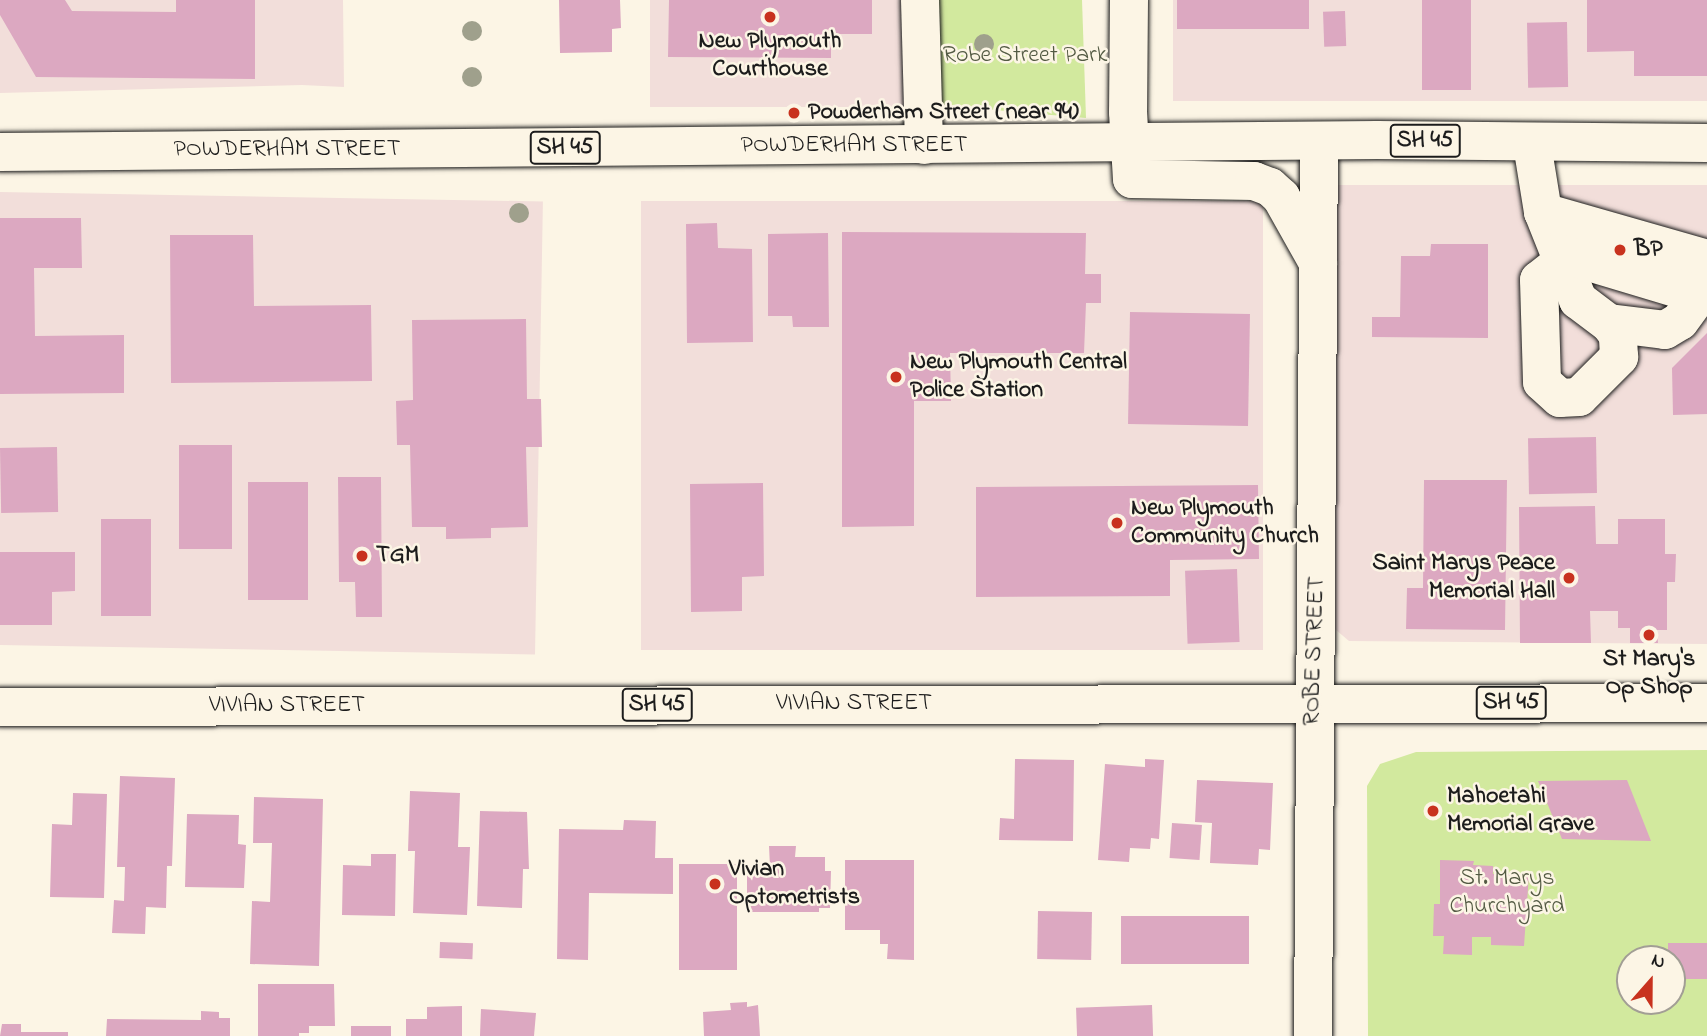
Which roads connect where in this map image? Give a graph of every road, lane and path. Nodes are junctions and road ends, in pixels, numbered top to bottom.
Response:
1 (920, 0) edge
2 (1129, 0) edge
3 (1129, 142) junction
4 (1319, 142) junction
5 (1707, 143) edge
6 (1532, 144) junction
7 (924, 145) junction
8 (0, 152) edge
9 (1543, 212) junction
10 (1561, 258) junction
11 (1320, 265) junction
12 (1704, 279) edge
13 (1609, 323) junction
14 (1315, 702) junction
15 (1707, 703) edge
16 (0, 708) edge
17 (1313, 1036) edge

1 - 7 main road
2 - 3 main road
3 - 4 main road, POWDERHAM STREET / SH 45
3 - 7 main road, POWDERHAM STREET / SH 45
3 - 11 main road
4 - 6 main road, POWDERHAM STREET / SH 45
4 - 11 main road, ROBE STREET
5 - 6 main road, POWDERHAM STREET / SH 45
6 - 9 main road
7 - 8 main road, POWDERHAM STREET / SH 45
9 - 10 main road
9 - 12 main road
10 - 12 main road
10 - 13 main road
10 - 13 main road
11 - 14 main road, ROBE STREET
12 - 13 main road
14 - 15 main road, VIVIAN STREET / SH 45
14 - 16 main road, VIVIAN STREET / SH 45
14 - 17 main road, ROBE STREET

